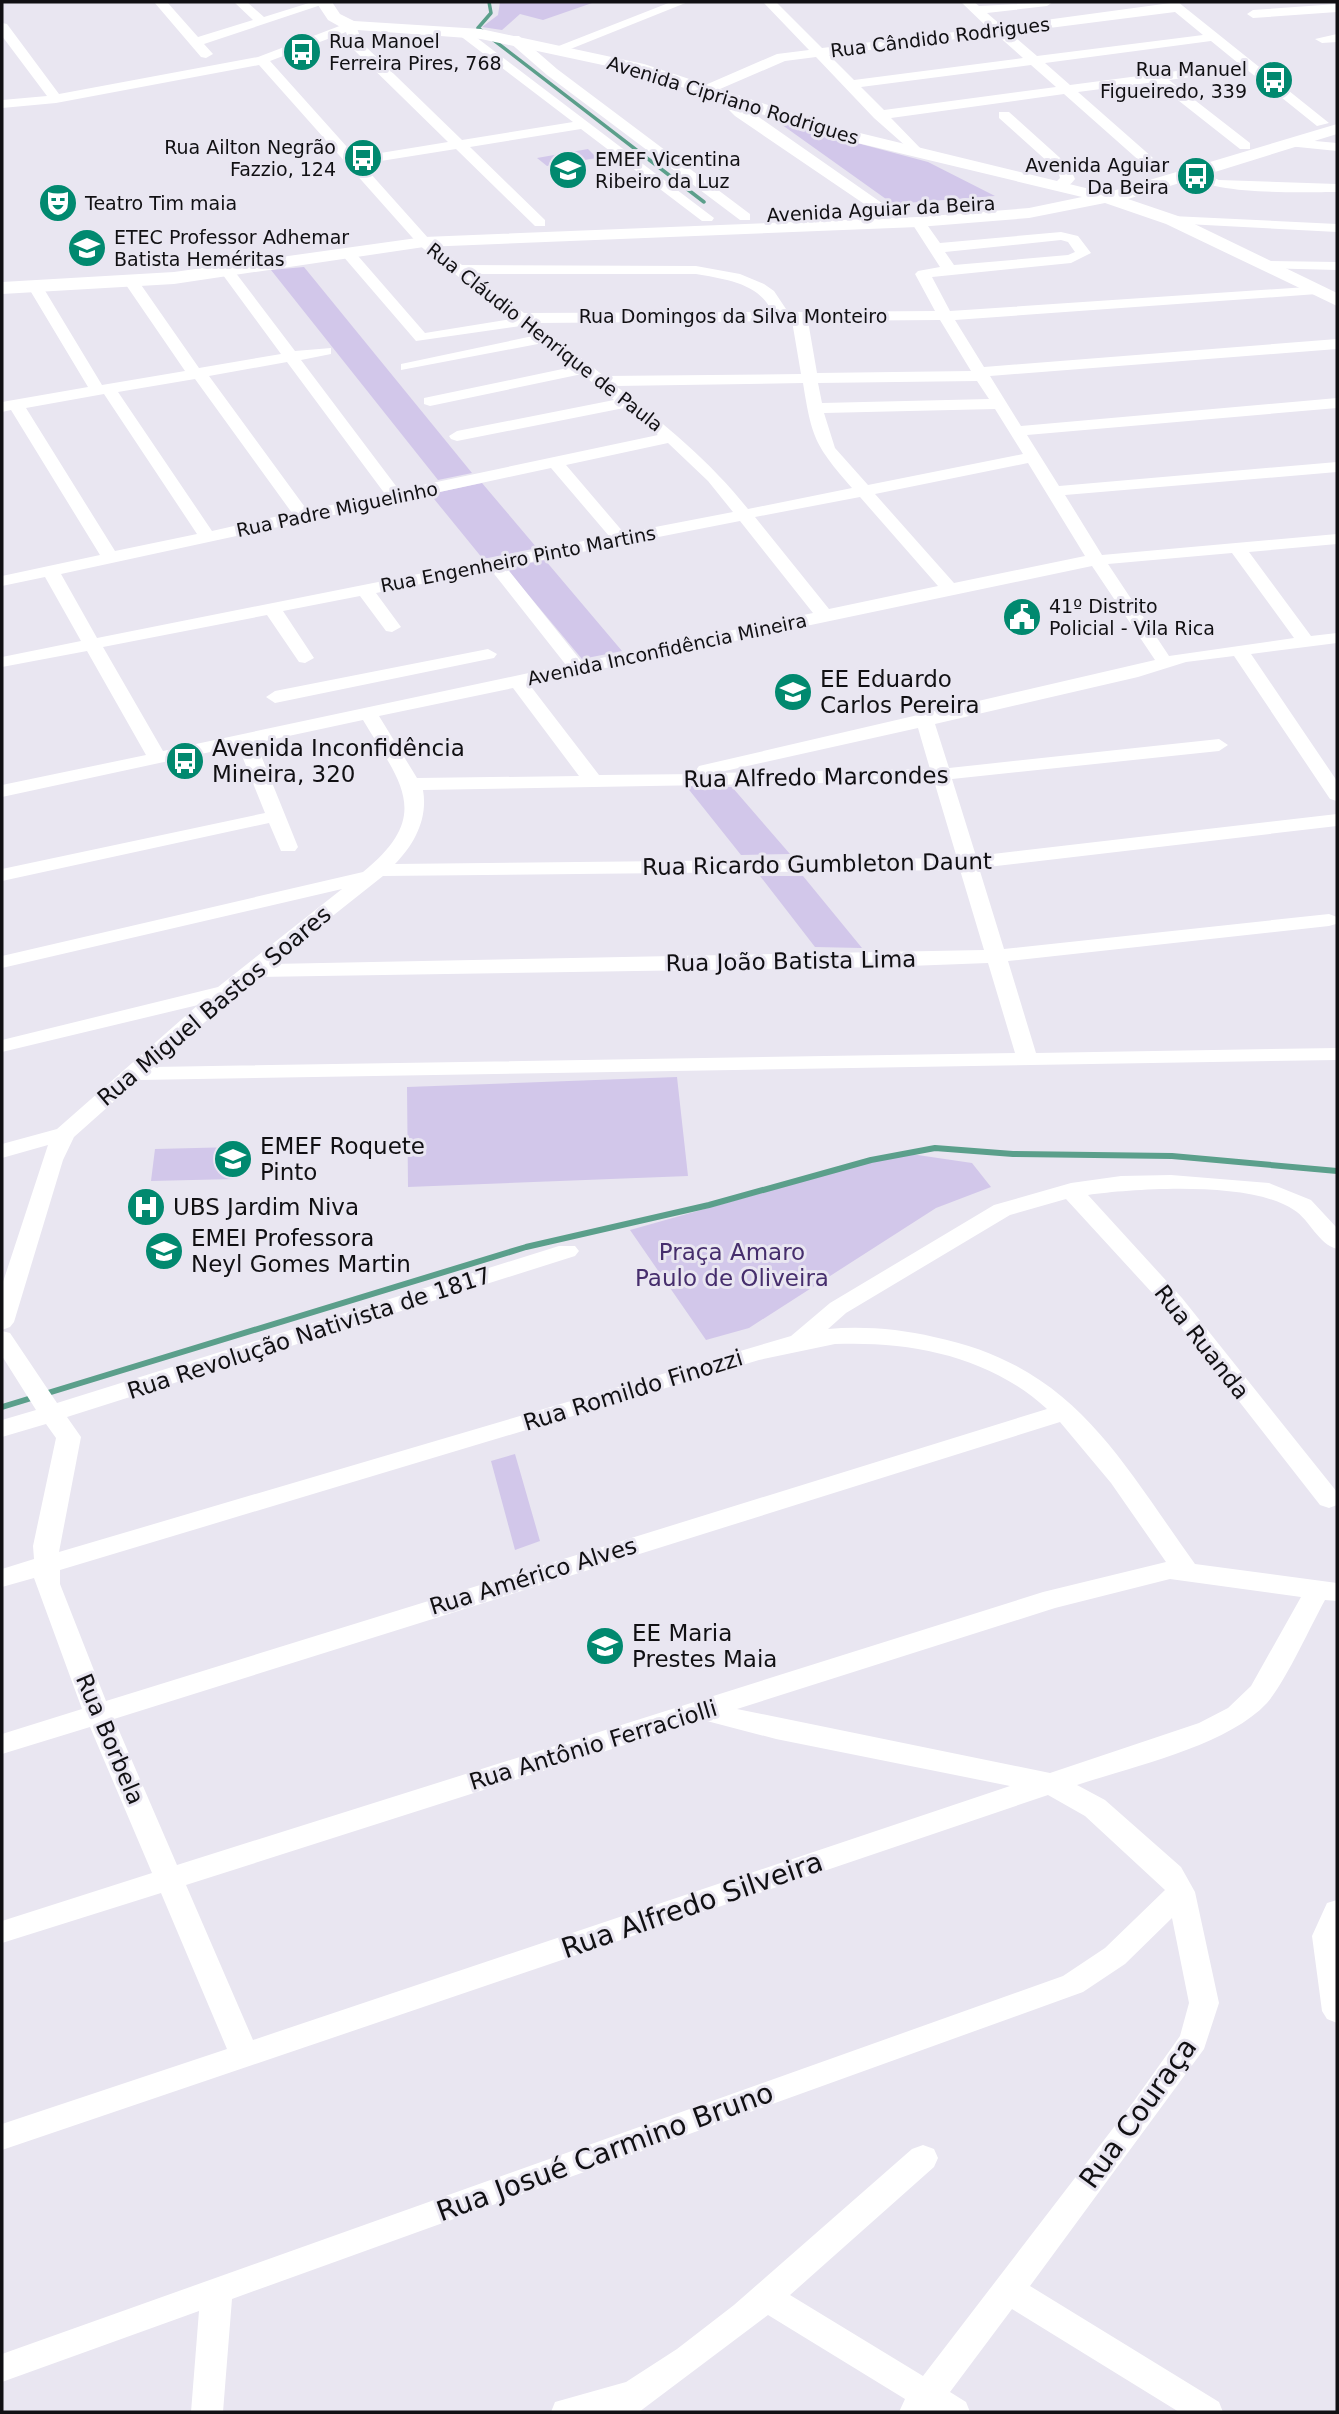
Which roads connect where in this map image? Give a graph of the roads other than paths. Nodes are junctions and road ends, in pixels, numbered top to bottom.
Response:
1 (160, 2) edge
2 (240, 2) edge
3 (324, 2) edge
4 (682, 2) edge
5 (769, 2) edge
6 (1047, 2) edge
7 (1174, 5) edge
8 (972, 6) edge
9 (1337, 8) edge
10 (1253, 14) dead end
11 (260, 20) junction
12 (350, 26) junction
13 (2, 27) edge
14 (999, 30) junction
15 (464, 32) junction
16 (1214, 37) junction
17 (507, 38) junction
18 (1337, 38) edge
19 (1322, 39) dead end
20 (196, 43) junction
21 (558, 49) junction
22 (817, 52) junction
23 (262, 60) junction
24 (1034, 61) junction
25 (1249, 65) junction
26 (218, 70) junction
27 (1157, 77) junction
28 (849, 85) junction
29 (1065, 89) junction
30 (714, 91) junction
31 (56, 99) junction
32 (2, 104) edge
33 (777, 115) junction
34 (879, 115) junction
35 (1004, 115) dead end
36 (584, 124) junction
37 (756, 124) junction
38 (1332, 124) edge
39 (1293, 143) junction
40 (458, 145) junction
41 (1245, 146) junction
42 (1337, 147) edge
43 (917, 152) junction
44 (944, 158) junction
45 (355, 161) junction
46 (1148, 161) dead end
47 (1194, 173) junction
48 (1052, 183) junction
49 (1337, 188) edge
50 (1081, 191) junction
51 (1015, 194) junction
52 (1108, 198) junction
53 (1128, 204) junction
54 (1059, 208) junction
55 (884, 211) junction
56 (745, 216) junction
57 (707, 218) junction
58 (1106, 218) junction
59 (1172, 220) junction
60 (918, 222) junction
61 (540, 223) junction
62 (1337, 228) edge
63 (1194, 230) junction
64 (419, 236) junction
65 (506, 237) junction
66 (936, 248) junction
67 (347, 252) junction
68 (1268, 265) junction
69 (1337, 267) edge
70 (458, 269) junction
71 (950, 270) junction
72 (227, 271) junction
73 (95, 274) junction
74 (2, 279) edge
75 (132, 282) junction
76 (65, 286) junction
77 (36, 287) junction
78 (2, 288) edge
79 (1317, 289) junction
80 (1337, 300) edge
81 (782, 316) junction
82 (799, 316) junction
83 (945, 316) junction
84 (523, 319) junction
85 (546, 338) junction
86 (1337, 344) edge
87 (326, 351) dead end
88 (289, 358) junction
89 (407, 368) dead end
90 (586, 369) junction
91 (197, 374) junction
92 (980, 374) junction
93 (810, 379) junction
94 (601, 381) junction
95 (103, 390) junction
96 (430, 401) dead end
97 (627, 402) junction
98 (1337, 403) edge
99 (999, 404) junction
100 (9, 406) edge
101 (814, 408) junction
102 (1017, 431) junction
103 (457, 436) dead end
104 (671, 437) junction
105 (1034, 457) junction
106 (555, 462) junction
107 (1337, 467) edge
108 (863, 491) junction
109 (1056, 491) junction
110 (396, 496) junction
111 (745, 514) junction
112 (303, 516) junction
113 (208, 537) junction
114 (620, 539) junction
115 (1337, 539) edge
116 (1237, 548) junction
117 (110, 557) junction
118 (1097, 561) junction
119 (2, 562) edge
120 (495, 564) junction
121 (50, 570) junction
122 (6, 580) edge
123 (950, 589) junction
124 (365, 590) junction
125 (272, 608) junction
126 (825, 616) junction
127 (392, 627) dead end
128 (1337, 638) edge
129 (1306, 642) junction
130 (94, 644) junction
131 (1238, 649) junction
132 (488, 653) dead end
133 (305, 658) dead end
134 (1164, 661) junction
135 (2, 662) edge
136 (578, 668) junction
137 (383, 675) junction
138 (517, 681) junction
139 (275, 697) dead end
140 (405, 705) junction
141 (368, 713) junction
142 (925, 720) junction
143 (245, 739) junction
144 (1219, 745) dead end
145 (157, 758) junction
146 (2, 768) edge
147 (943, 775) junction
148 (670, 780) junction
149 (593, 781) junction
150 (412, 784) junction
151 (7, 790) edge
152 (1337, 795) edge
153 (275, 816) junction
154 (1337, 820) edge
155 (288, 847) dead end
156 (971, 863) junction
157 (374, 873) junction
158 (2, 875) edge
159 (1329, 920) dead end
160 (998, 956) junction
161 (2, 962) edge
162 (251, 971) junction
163 (225, 992) junction
164 (2, 1046) edge
165 (1337, 1054) edge
166 (1027, 1058) junction
167 (131, 1074) junction
168 (65, 1134) junction
169 (2, 1151) edge
170 (1071, 1190) junction
171 (1326, 1214) edge
172 (1337, 1242) edge
173 (567, 1251) dead end
174 (10, 1262) edge
175 (2, 1322) edge
176 (2, 1339) edge
177 (799, 1342) junction
178 (1065, 1413) junction
179 (50, 1415) junction
180 (2, 1429) edge
181 (1329, 1499) dead end
182 (45, 1565) junction
183 (1186, 1571) junction
184 (2, 1578) edge
185 (1327, 1591) edge
186 (703, 1710) junction
187 (98, 1714) junction
188 (2, 1744) edge
189 (1052, 1784) junction
190 (171, 1880) junction
191 (1181, 1892) junction
192 (1337, 1910) edge
193 (2, 1932) edge
194 (1337, 2011) edge
195 (245, 2056) junction
196 (2, 2137) edge
197 (923, 2158) dead end
198 (1007, 2289) junction
199 (217, 2291) junction
200 (765, 2296) junction
201 (2, 2368) edge
202 (626, 2403) edge
203 (932, 2407) edge
204 (207, 2412) edge
205 (567, 2412) edge
206 (1207, 2412) edge

1 - 20 street
2 - 11 street
3 - 11 street
3 - 12 main road
4 - 21 street
5 - 22 street
6 - 8 street
7 - 14 street, Rua Cândido Rodrigues
7 - 16 street
8 - 14 street
9 - 10 street
11 - 20 street
12 - 15 main road, Avenida Cipriano Rodrigues
12 - 23 street
12 - 40 street
13 - 31 street
14 - 22 street, Rua Cândido Rodrigues
14 - 24 street
15 - 17 main road, Avenida Cipriano Rodrigues
15 - 36 street
16 - 24 street
16 - 25 street
17 - 21 main road, Avenida Cipriano Rodrigues
17 - 56 street
18 - 19 street
20 - 26 street
21 - 30 main road, Avenida Cipriano Rodrigues
22 - 28 street
22 - 30 street, Rua Cândido Rodrigues
23 - 26 street
23 - 45 street, Rua Cláudio Henrique de Paula
24 - 28 street
24 - 29 street
25 - 27 street
25 - 38 street
26 - 31 street
27 - 29 street
27 - 41 street
28 - 34 street
29 - 34 street
29 - 46 street
30 - 33 main road, Avenida Cipriano Rodrigues
30 - 37 street
31 - 32 street
33 - 37 street
33 - 43 main road, Avenida Cipriano Rodrigues
34 - 43 street
35 - 48 street
36 - 40 street
36 - 57 street
37 - 55 street
38 - 39 main road, Avenida Aguiar da Beira
38 - 41 main road, Avenida Aguiar da Beira
39 - 42 street
39 - 47 main road, Avenida Aguiar da Beira
40 - 45 street
40 - 61 street
41 - 50 main road, Avenida Aguiar da Beira
43 - 44 main road, Avenida Cipriano Rodrigues
44 - 48 main road, Avenida Cipriano Rodrigues
44 - 51 main road, Avenida Cipriano Rodrigues
45 - 64 street, Rua Cláudio Henrique de Paula
47 - 49 street
47 - 52 main road, Avenida Aguiar da Beira
48 - 50 main road, Avenida Cipriano Rodrigues
48 - 51 main road
50 - 51 main road, Avenida Aguiar da Beira
50 - 52 main road, Avenida Cipriano Rodrigues
51 - 54 main road, Avenida Cipriano Rodrigues
51 - 55 main road, Avenida Aguiar da Beira
52 - 53 main road, Avenida Cipriano Rodrigues
52 - 54 main road, Avenida Aguiar da Beira
53 - 58 main road
53 - 59 main road, Avenida Cipriano Rodrigues
54 - 58 main road
54 - 60 main road, Avenida Aguiar da Beira
55 - 56 main road, Avenida Aguiar da Beira
56 - 57 main road, Avenida Aguiar da Beira
57 - 61 main road, Avenida Aguiar da Beira
58 - 63 main road
59 - 62 street
59 - 63 main road, Avenida Cipriano Rodrigues
60 - 65 main road, Avenida Aguiar da Beira
60 - 66 street, Avenida Aguiar da Beira
61 - 64 main road, Avenida Aguiar da Beira
61 - 65 main road
63 - 68 main road, Avenida Cipriano Rodrigues
64 - 65 main road, Avenida Aguiar da Beira
64 - 67 main road
64 - 70 street, Rua Cláudio Henrique de Paula
64 - 73 main road
66 - 71 street, Avenida Aguiar da Beira
66 - 71 street
67 - 72 main road
67 - 84 street, Rua Domingos da Silva Monteiro
68 - 69 street
68 - 79 main road, Avenida Cipriano Rodrigues
70 - 81 street
70 - 84 street, Rua Cláudio Henrique de Paula
71 - 83 street
72 - 75 main road
72 - 88 street
73 - 74 main road
73 - 76 main road
75 - 76 main road
75 - 91 street
76 - 77 main road
77 - 78 main road
77 - 95 street
79 - 80 main road, Avenida Cipriano Rodrigues
79 - 83 street, Rua Domingos da Silva Monteiro
81 - 82 street, Rua Domingos da Silva Monteiro
81 - 84 street, Rua Domingos da Silva Monteiro
82 - 83 street, Rua Domingos da Silva Monteiro
82 - 93 street
83 - 92 street
84 - 85 street, Rua Cláudio Henrique de Paula
85 - 89 street
85 - 90 street, Rua Cláudio Henrique de Paula
86 - 92 street
87 - 88 street
88 - 91 street
88 - 110 street
90 - 94 street, Rua Cláudio Henrique de Paula
90 - 96 street
91 - 95 street
91 - 112 street
92 - 93 street
92 - 99 street
93 - 94 street
93 - 101 street
94 - 97 street, Rua Cláudio Henrique de Paula
95 - 100 street
95 - 113 street
97 - 103 street
97 - 104 street, Rua Cláudio Henrique de Paula
98 - 102 street
99 - 101 street
99 - 102 street
100 - 117 street
101 - 108 street
102 - 105 street
104 - 106 street, Rua Padre Miguelinho
104 - 111 street, Rua Cláudio Henrique de Paula
105 - 108 street, Rua Engenheiro Pinto Martins
105 - 109 street
106 - 110 street, Rua Padre Miguelinho
106 - 114 street
107 - 109 street
108 - 111 street, Rua Engenheiro Pinto Martins
108 - 123 street
109 - 118 street
110 - 112 street, Rua Padre Miguelinho
111 - 114 street, Rua Engenheiro Pinto Martins
111 - 126 street, Rua Cláudio Henrique de Paula
112 - 113 street, Rua Padre Miguelinho
113 - 117 street, Rua Padre Miguelinho
114 - 120 street, Rua Engenheiro Pinto Martins
115 - 116 street, Avenida Inconfidência Mineira
116 - 118 street, Avenida Inconfidência Mineira
116 - 129 street
117 - 121 street, Rua Padre Miguelinho
118 - 123 street, Avenida Inconfidência Mineira
118 - 134 street
119 - 122 street
120 - 124 street, Rua Engenheiro Pinto Martins
120 - 136 street
121 - 122 street, Rua Padre Miguelinho
121 - 130 street
123 - 126 street, Avenida Inconfidência Mineira
124 - 125 street, Rua Engenheiro Pinto Martins
124 - 127 street
125 - 130 street, Rua Engenheiro Pinto Martins
125 - 133 street
126 - 136 street, Avenida Inconfidência Mineira
128 - 129 street
129 - 131 street
130 - 135 street, Rua Engenheiro Pinto Martins
130 - 145 street
131 - 134 street
131 - 152 street
132 - 137 street
134 - 142 street
136 - 138 street, Avenida Inconfidência Mineira
137 - 139 street
137 - 140 street
138 - 140 street, Avenida Inconfidência Mineira
138 - 149 street
140 - 141 street, Avenida Inconfidência Mineira
141 - 143 street, Avenida Inconfidência Mineira
141 - 150 street
142 - 147 street
142 - 148 street
143 - 145 street, Avenida Inconfidência Mineira
143 - 153 street
144 - 147 street, Rua Alfredo Marcondes
145 - 151 street, Avenida Inconfidência Mineira
146 - 151 street
147 - 148 street, Rua Alfredo Marcondes
147 - 156 street
148 - 149 street, Rua Alfredo Marcondes
149 - 150 street, Rua Alfredo Marcondes
150 - 157 street, Rua Miguel Bastos Soares
153 - 155 street
153 - 158 street
154 - 156 street, Rua Ricardo Gumbleton Daunt
156 - 157 street, Rua Ricardo Gumbleton Daunt
156 - 160 street
157 - 161 street, Rua Ricardo Gumbleton Daunt
157 - 162 street, Rua Miguel Bastos Soares
159 - 160 street, Rua João Batista Lima
160 - 162 street, Rua João Batista Lima
160 - 166 street
162 - 163 street, Rua Miguel Bastos Soares
163 - 164 street
163 - 167 street, Rua Miguel Bastos Soares
165 - 166 street
166 - 167 street
167 - 168 street, Rua Miguel Bastos Soares
168 - 169 street
168 - 174 street, Rua Miguel Bastos Soares
170 - 171 street
170 - 177 street
170 - 181 street, Rua Ruanda
171 - 172 street
173 - 179 street, Rua Revolução Nativista de 1817
174 - 175 street, Rua Miguel Bastos Soares
176 - 179 street
177 - 178 street, Rua Romildo Finozzi
177 - 182 street, Rua Romildo Finozzi
178 - 183 street, Rua Romildo Finozzi
178 - 187 street, Rua Américo Alves
179 - 180 street, Rua Revolução Nativista de 1817
179 - 182 street, Rua Borbela
182 - 184 street, Rua Romildo Finozzi
182 - 187 street, Rua Borbela
183 - 185 street, Rua Antônio Ferraciolli
183 - 186 street, Rua Antônio Ferraciolli
185 - 189 street, Rua Alfredo Silveira
186 - 189 street
186 - 190 street, Rua Antônio Ferraciolli
187 - 188 street, Rua Américo Alves
187 - 190 street, Rua Borbela
189 - 191 street, Rua Couraça
189 - 195 street, Rua Alfredo Silveira
190 - 193 street, Rua Antônio Ferraciolli
190 - 195 street, Rua Borbela
191 - 198 street, Rua Couraça
191 - 199 street, Rua Josué Carmino Bruno
192 - 194 street
195 - 196 street, Rua Alfredo Silveira
197 - 200 street
198 - 203 street, Rua Couraça
198 - 206 street
199 - 201 street, Rua Josué Carmino Bruno
199 - 204 street
200 - 202 street
200 - 203 street
202 - 205 street

